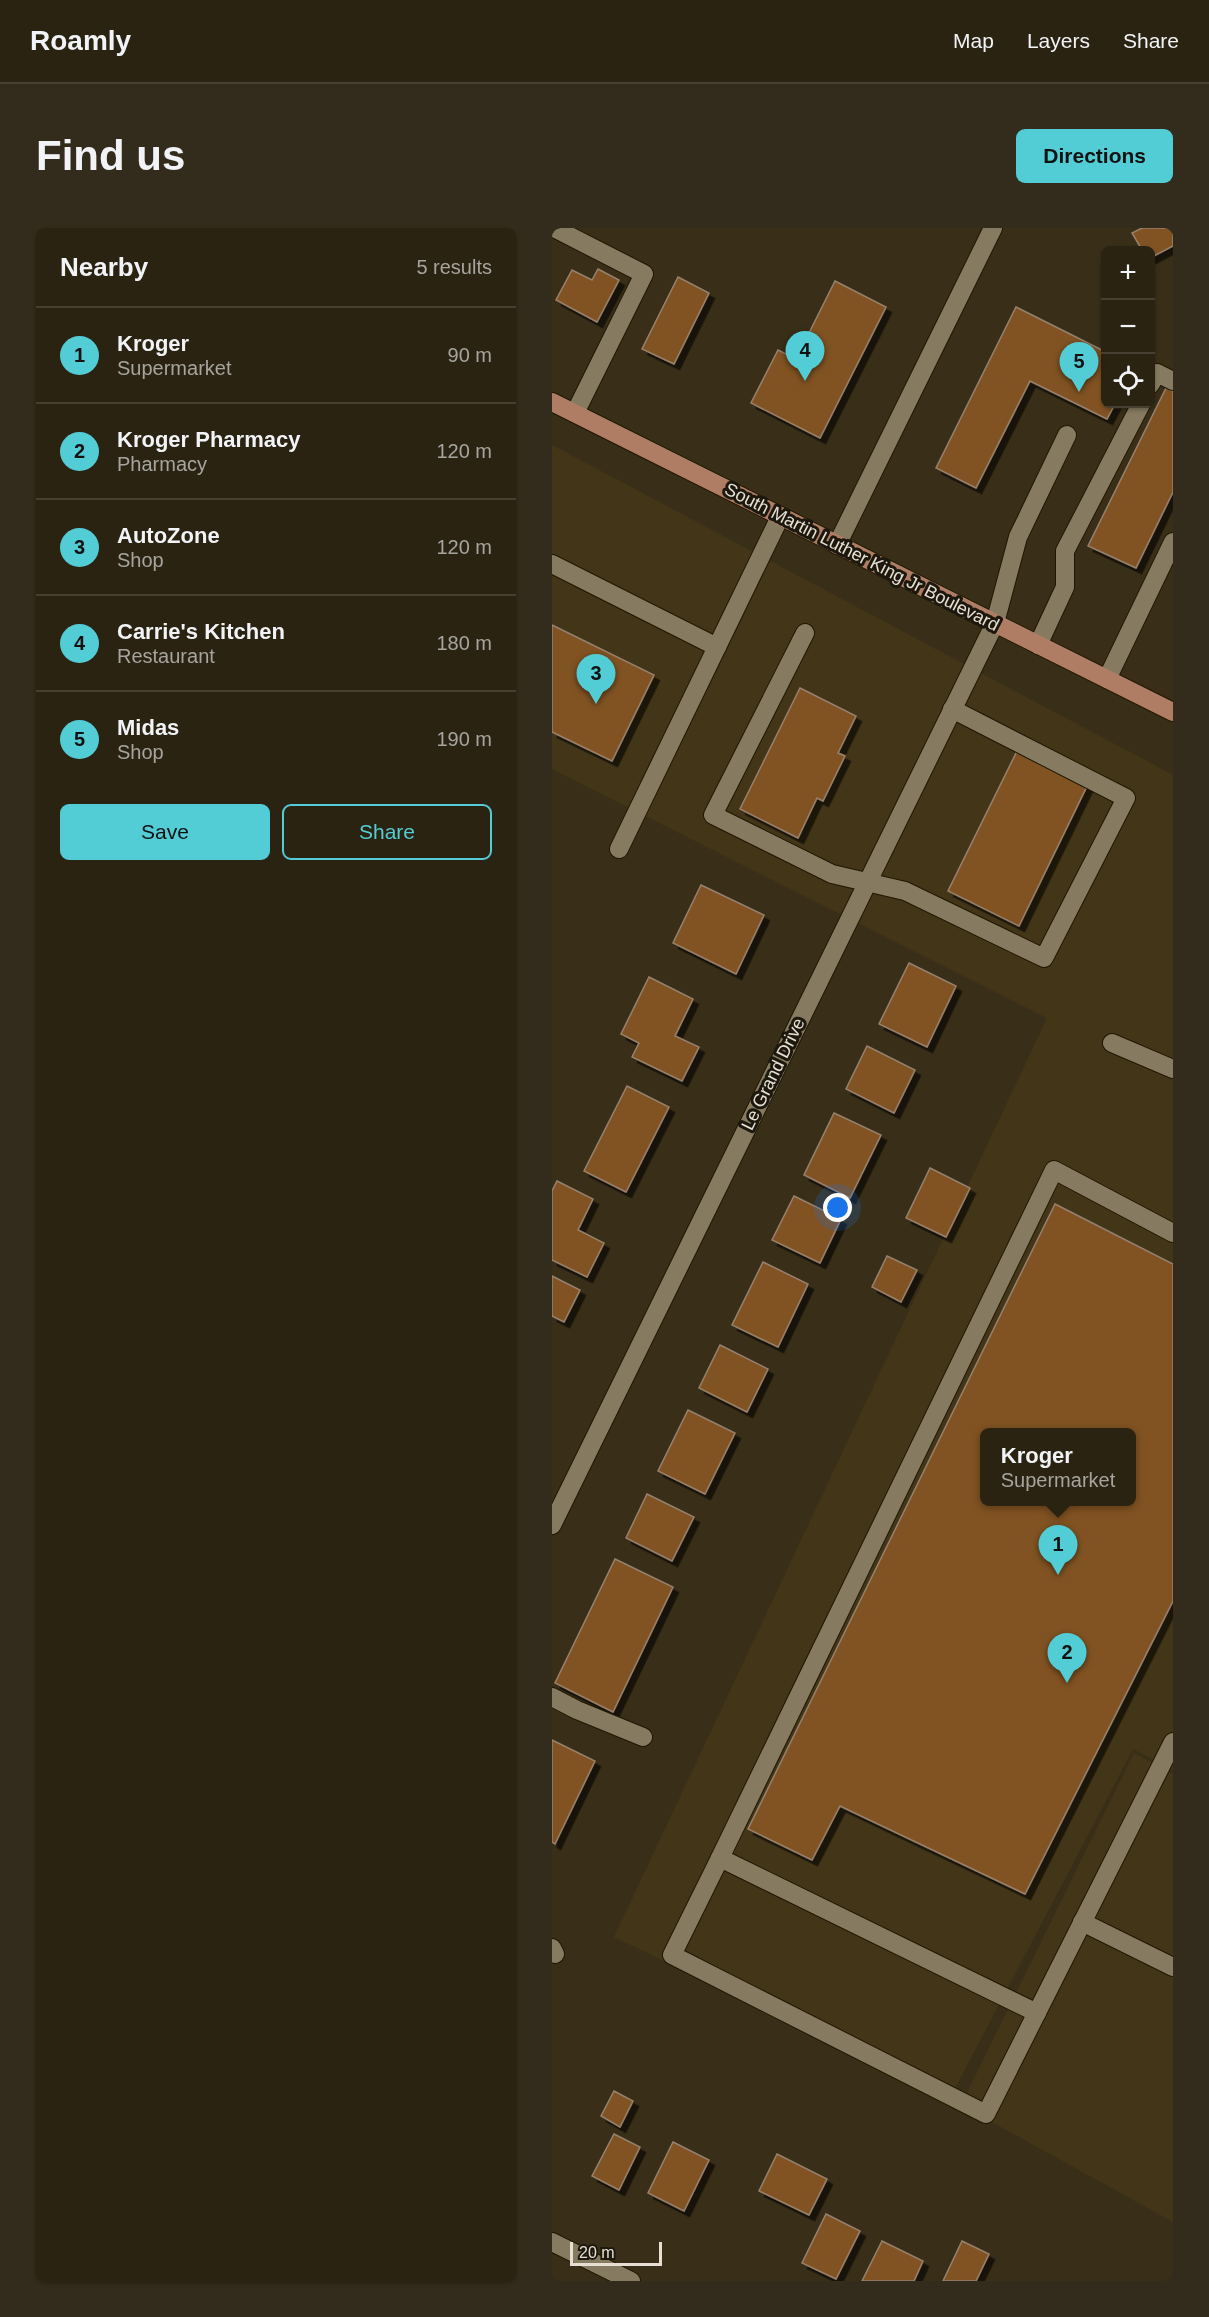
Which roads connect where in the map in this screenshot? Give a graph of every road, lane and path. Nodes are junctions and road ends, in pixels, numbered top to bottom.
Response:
1 (554, 228) edge
2 (993, 228) edge
3 (1155, 376) edge
4 (1173, 381) edge
5 (552, 402) edge
6 (1139, 408) edge
7 (575, 413) junction
8 (1067, 435) dead end
9 (780, 518) junction
10 (1173, 542) edge
11 (837, 545) junction
12 (552, 564) edge
13 (995, 623) junction
14 (805, 633) dead end
15 (1038, 645) junction
16 (717, 647) junction
17 (1107, 679) junction
18 (952, 709) junction
19 (1173, 712) edge
20 (619, 849) dead end
21 (868, 882) junction
22 (1112, 1043) dead end
23 (1173, 1069) edge
24 (1173, 1233) edge
25 (552, 1525) edge
26 (552, 1697) edge
27 (644, 1737) dead end
28 (1173, 1742) edge
29 (720, 1858) junction
30 (1082, 1922) junction
31 (1173, 1966) edge
32 (1037, 2013) junction
33 (552, 2242) edge
34 (630, 2281) edge

1 - 7 street
2 - 11 street
3 - 4 street
5 - 7 main road, South Martin Luther King Jr Boulevard
6 - 15 street
7 - 9 main road, South Martin Luther King Jr Boulevard
8 - 13 street, Le Grand Drive
9 - 11 main road, South Martin Luther King Jr Boulevard
9 - 16 street
10 - 17 street
11 - 13 main road, South Martin Luther King Jr Boulevard
12 - 16 street
13 - 15 main road, South Martin Luther King Jr Boulevard
13 - 18 street, Le Grand Drive
14 - 21 street
15 - 17 main road, South Martin Luther King Jr Boulevard
16 - 20 street
17 - 19 main road, South Martin Luther King Jr Boulevard
18 - 21 street, Le Grand Drive
18 - 21 street
21 - 25 street, Le Grand Drive
22 - 23 street
24 - 29 street
26 - 27 street
28 - 30 street
29 - 32 street
29 - 32 street
30 - 31 street
30 - 32 street
33 - 34 street

